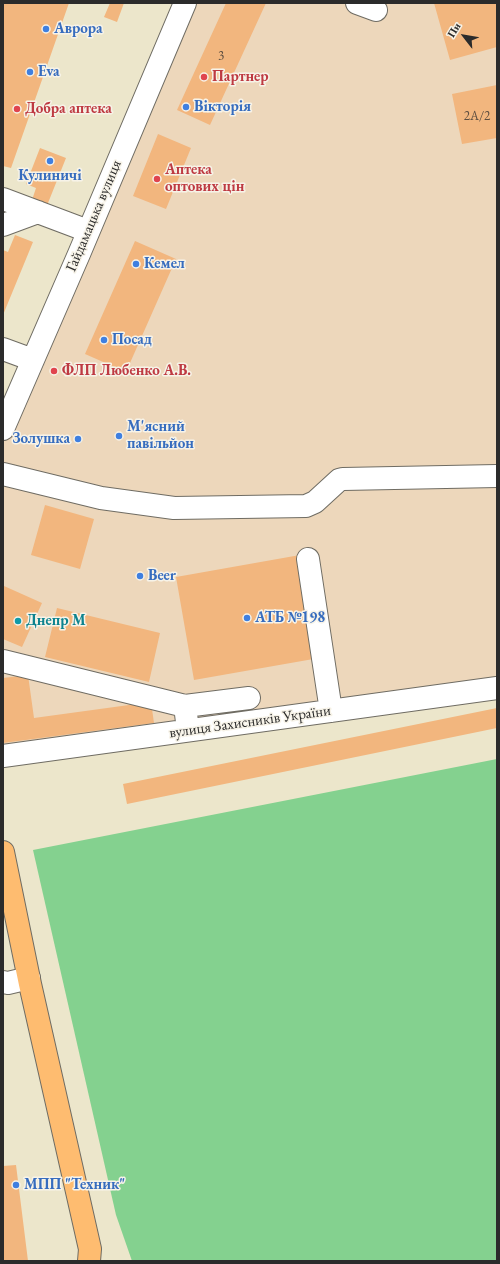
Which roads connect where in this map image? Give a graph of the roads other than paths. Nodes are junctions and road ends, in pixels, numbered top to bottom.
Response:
1 (185, 3) edge
2 (3, 199) edge
3 (38, 212) junction
4 (3, 225) edge
5 (88, 230) junction
6 (3, 349) edge
7 (33, 360) junction
8 (3, 429) edge
9 (3, 474) edge
10 (497, 476) edge
11 (308, 559) dead end
12 (3, 661) edge
13 (497, 688) edge
14 (250, 698) dead end
15 (185, 706) junction
16 (332, 711) junction
17 (188, 730) junction
18 (3, 756) edge
19 (3, 852) edge
20 (29, 978) junction
21 (3, 982) edge
22 (92, 1257) edge

1 - 5 street, Гайдамацька вулиця
2 - 3 street
3 - 4 street
3 - 5 street
5 - 7 street, Гайдамацька вулиця
6 - 7 street
7 - 8 street, Гайдамацька вулиця
9 - 10 street
11 - 16 street
12 - 15 street
13 - 16 street, вулиця Захисників України
14 - 15 street
15 - 17 street
16 - 17 street, вулиця Захисників України
17 - 18 street, вулиця Захисників України
19 - 20 main road
20 - 21 street
20 - 22 main road

